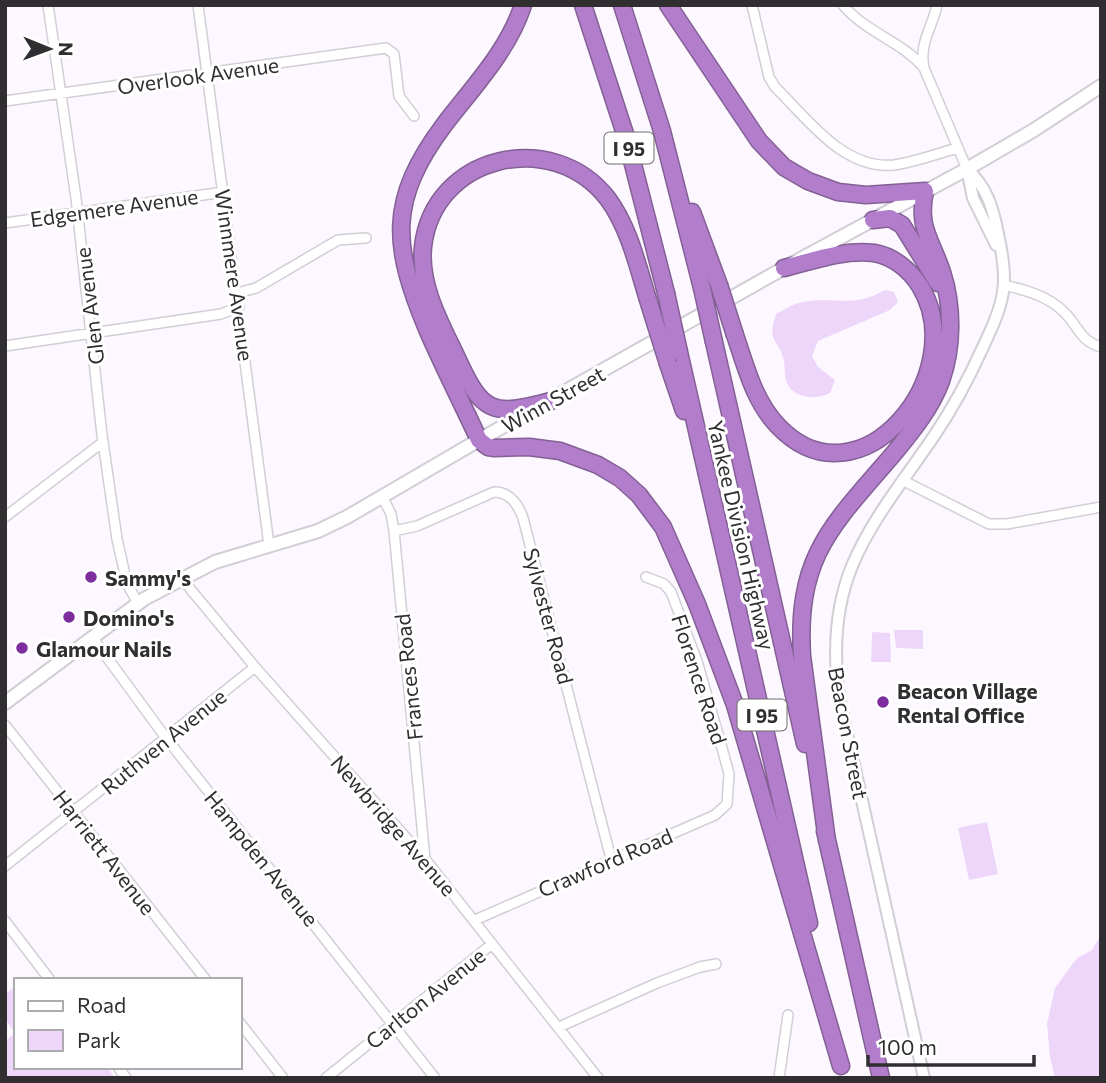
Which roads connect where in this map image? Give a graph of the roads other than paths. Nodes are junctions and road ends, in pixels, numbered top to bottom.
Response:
1 (48, 5) edge
2 (198, 5) edge
3 (523, 5) edge
4 (583, 5) edge
5 (622, 5) edge
6 (668, 5) edge
7 (752, 5) edge
8 (843, 5) edge
9 (937, 5) edge
10 (924, 68) junction
11 (208, 74) junction
12 (1101, 86) edge
13 (62, 95) junction
14 (5, 101) edge
15 (414, 116) dead end
16 (957, 148) junction
17 (669, 157) junction
18 (967, 169) junction
19 (224, 191) junction
20 (925, 191) junction
21 (78, 212) junction
22 (873, 220) junction
23 (5, 223) edge
24 (366, 238) dead end
25 (784, 268) junction
26 (1004, 285) junction
27 (237, 293) junction
28 (239, 307) junction
29 (949, 312) junction
30 (93, 333) junction
31 (5, 346) edge
32 (1101, 346) edge
33 (673, 358) junction
34 (551, 401) junction
35 (479, 440) junction
36 (103, 442) junction
37 (902, 480) junction
38 (383, 498) junction
39 (1101, 507) edge
40 (5, 517) edge
41 (394, 531) junction
42 (269, 545) junction
43 (646, 577) dead end
44 (182, 579) junction
45 (138, 603) junction
46 (92, 637) junction
47 (255, 667) junction
48 (5, 703) edge
49 (5, 725) edge
50 (166, 738) junction
51 (729, 797) joint
52 (74, 812) junction
53 (827, 841) junction
54 (425, 859) junction
55 (611, 859) junction
56 (5, 866) edge
57 (475, 920) junction
58 (5, 921) edge
59 (492, 944) junction
60 (716, 964) dead end
61 (48, 978) edge
62 (204, 978) edge
63 (788, 1015) dead end
64 (394, 1024) junction
65 (242, 1026) edge
66 (559, 1027) junction
67 (843, 1072) edge
68 (283, 1078) edge
69 (326, 1078) edge
70 (435, 1078) edge
71 (598, 1078) edge
72 (779, 1078) edge
73 (881, 1078) edge
74 (924, 1078) edge

1 - 13 street, Glen Avenue
2 - 11 street, Winnmere Avenue
3 - 35 highway
4 - 33 highway, Yankee Division Highway / I 95, bridge
5 - 17 highway, Yankee Division Highway / I 95
6 - 20 highway
7 - 16 street
8 - 10 street
9 - 10 street
10 - 16 street
11 - 13 street, Overlook Avenue
11 - 15 street, Overlook Avenue
11 - 19 street, Winnmere Avenue
12 - 18 main road, Winn Street
13 - 14 street, Overlook Avenue
13 - 21 street, Glen Avenue
16 - 18 street
17 - 25 highway, bridge
17 - 53 highway, Yankee Division Highway / I 95, bridge
18 - 20 main road, Winn Street
18 - 26 street, Beacon Street
19 - 21 street, Edgemere Avenue
19 - 27 street, Winnmere Avenue
20 - 22 main road, Winn Street
20 - 29 highway
21 - 23 street, Edgemere Avenue
21 - 30 street, Glen Avenue
22 - 25 main road, Winn Street
22 - 29 highway
24 - 27 street
25 - 34 main road, Winn Street
26 - 32 street
26 - 37 street, Beacon Street
27 - 28 street, Winnmere Avenue
28 - 30 street
28 - 42 street, Winnmere Avenue
29 - 53 highway
30 - 31 street
30 - 36 street, Glen Avenue
33 - 34 highway, bridge
33 - 67 highway, Yankee Division Highway / I 95
34 - 35 main road, Winn Street
35 - 38 main road, Winn Street
35 - 67 highway
36 - 40 street
36 - 45 street, Glen Avenue
37 - 39 street
37 - 74 street, Beacon Street
38 - 41 street, Frances Road
38 - 42 main road, Winn Street
41 - 54 street, Frances Road
41 - 55 street, Sylvester Road
42 - 44 main road, Winn Street
43 - 51 street, Florence Road
44 - 45 main road, Winn Street
44 - 47 street, Newbridge Avenue
45 - 46 main road, Winn Street
46 - 48 main road, Winn Street
46 - 50 street, Hampden Avenue
47 - 50 street, Ruthven Avenue
47 - 54 street, Newbridge Avenue
49 - 52 street, Harriett Avenue
50 - 52 street, Ruthven Avenue
50 - 64 street, Hampden Avenue
51 - 55 street, Crawford Road
52 - 56 street, Ruthven Avenue
52 - 62 street, Harriett Avenue
53 - 73 highway, Yankee Division Highway / I 95
54 - 57 street, Newbridge Avenue
55 - 57 street, Crawford Road
57 - 59 street, Newbridge Avenue
58 - 61 street
59 - 64 street, Carlton Avenue
59 - 66 street, Newbridge Avenue
60 - 66 street
63 - 72 street
64 - 69 street, Carlton Avenue
64 - 70 street, Hampden Avenue
65 - 68 street
66 - 71 street, Newbridge Avenue

